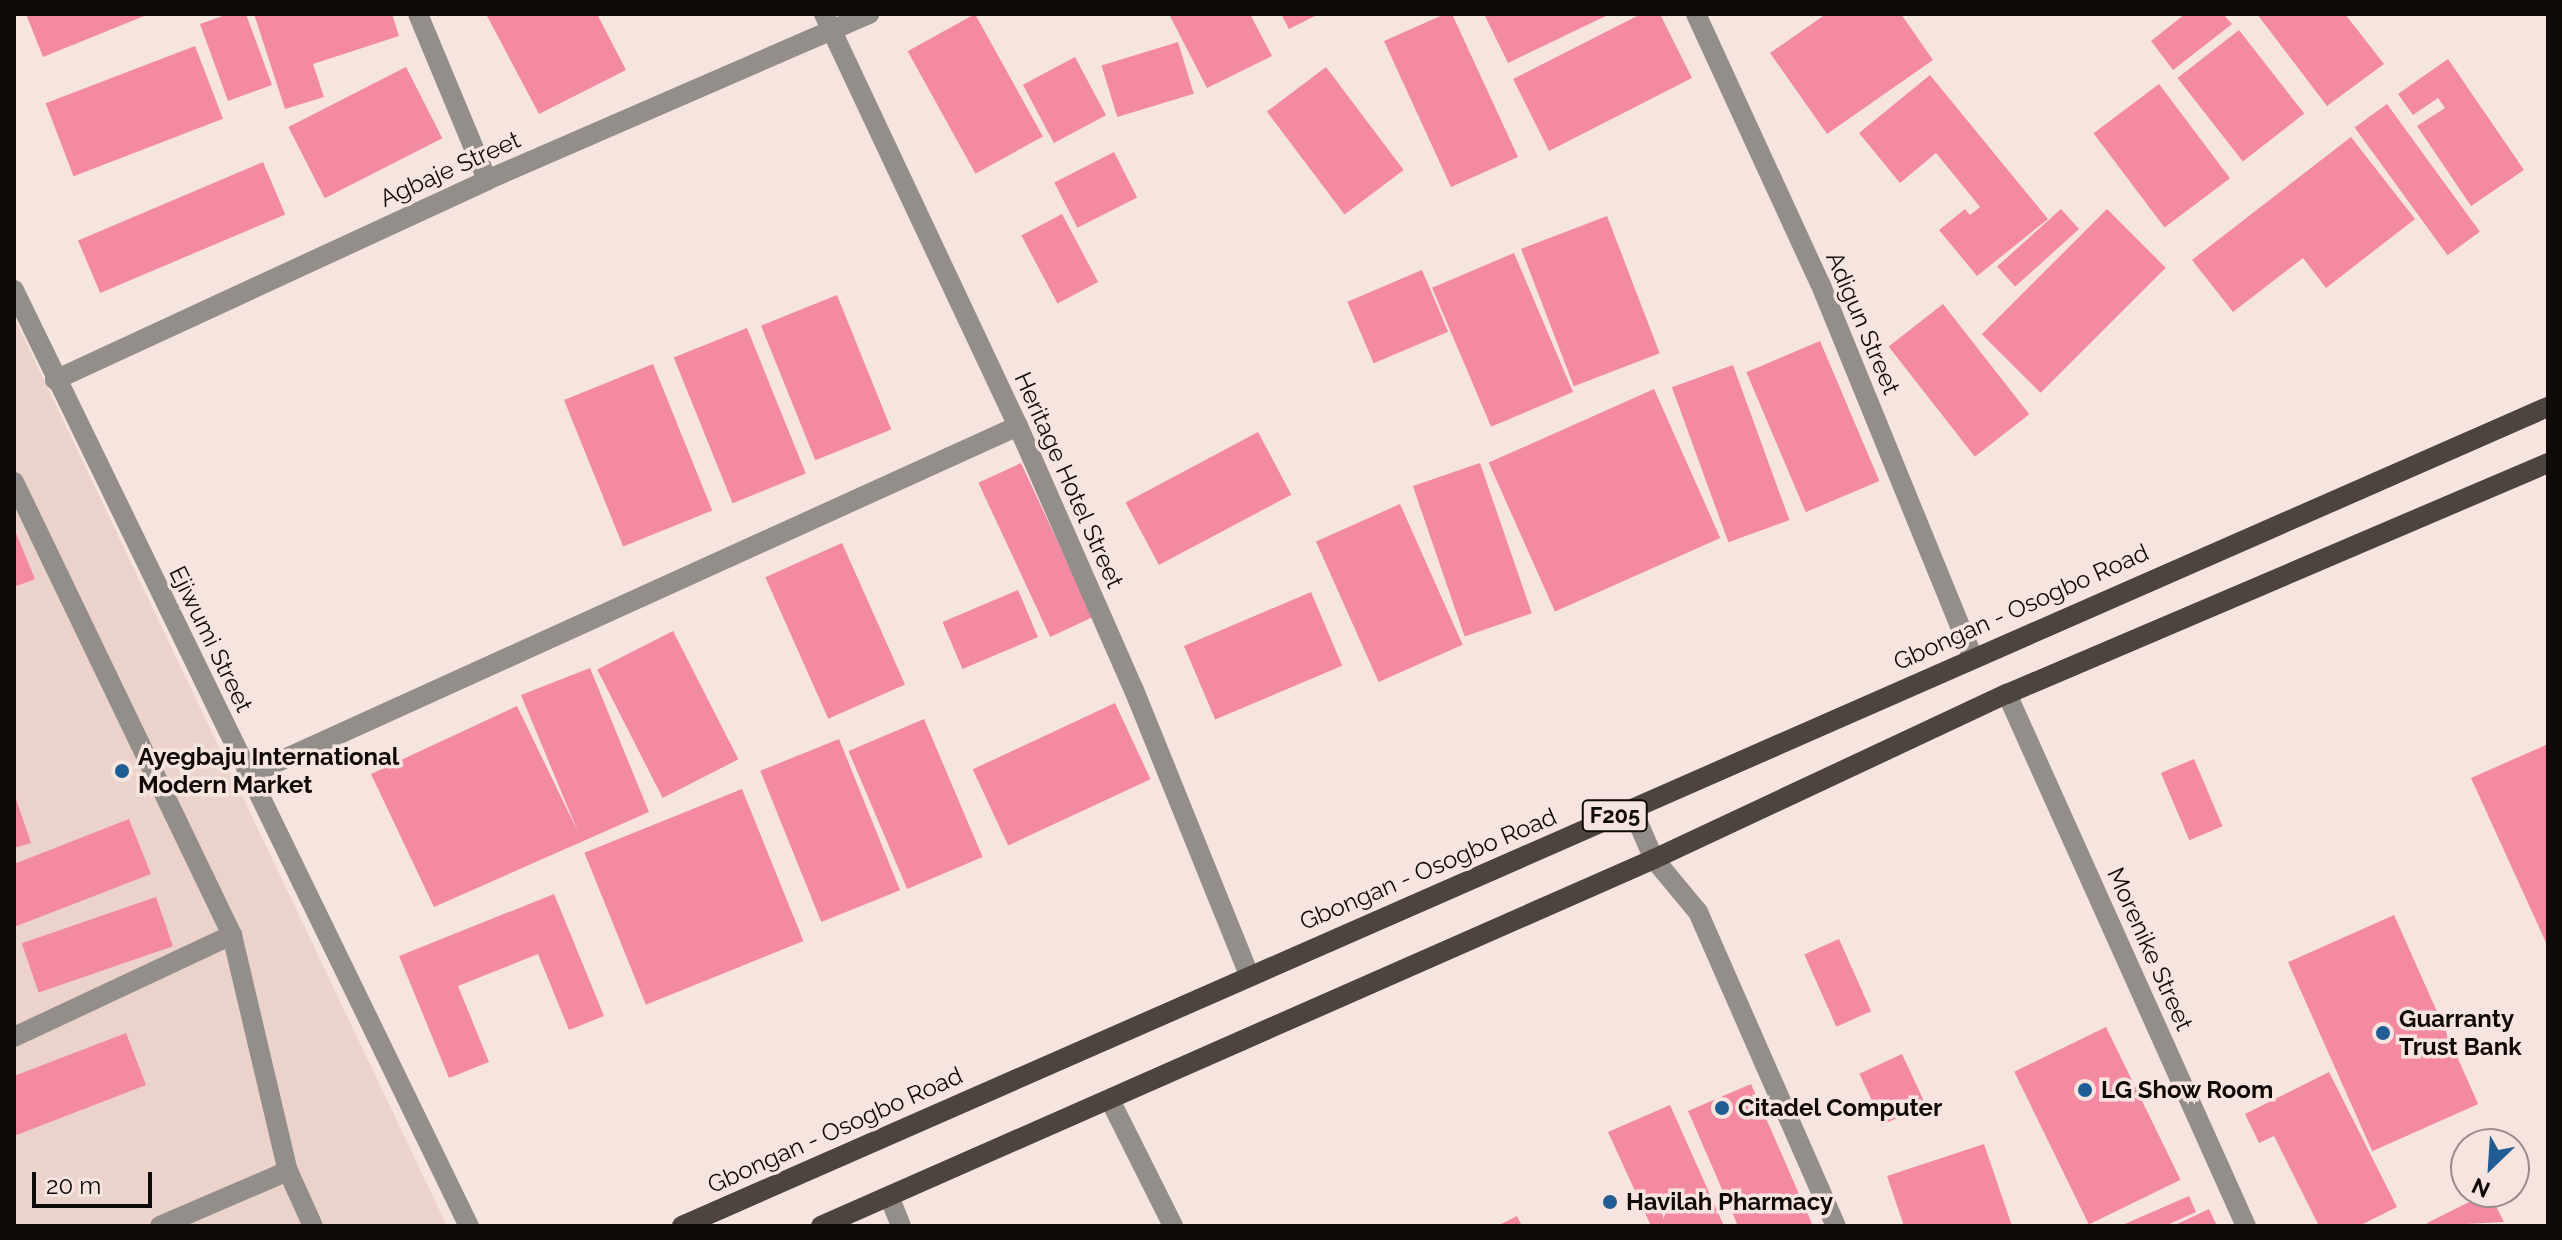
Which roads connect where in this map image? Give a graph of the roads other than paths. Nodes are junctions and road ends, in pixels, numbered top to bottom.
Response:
1 (418, 14) edge
2 (869, 14) edge
3 (1696, 14) edge
4 (827, 24) edge
5 (487, 180) junction
6 (14, 290) edge
7 (55, 380) junction
8 (2548, 407) edge
9 (1018, 426) junction
10 (2548, 463) edge
11 (14, 482) edge
12 (1972, 656) junction
13 (2007, 694) junction
14 (249, 775) junction
15 (1632, 809) junction
16 (1654, 859) junction
17 (232, 935) junction
18 (1249, 974) junction
19 (14, 1037) edge
20 (1110, 1100) junction
21 (288, 1171) junction
22 (889, 1196) junction
23 (160, 1226) edge
24 (313, 1226) edge
25 (469, 1226) edge
26 (682, 1226) edge
27 (821, 1226) edge
28 (901, 1226) edge
29 (1173, 1226) edge
30 (1836, 1226) edge
31 (2246, 1226) edge

1 - 5 street
2 - 4 street, Agbaje Street
3 - 12 street, Adigun Street
4 - 5 street, Agbaje Street
4 - 9 street, Heritage Hotel Street
5 - 7 street, Agbaje Street
6 - 7 street, Ejiwumi Street
7 - 14 street, Ejiwumi Street
8 - 12 main road, Gbongan - Osogbo Road / F205
9 - 14 street
9 - 18 street, Heritage Hotel Street
10 - 13 main road, F205
11 - 17 street
12 - 15 main road, Gbongan - Osogbo Road / F205
13 - 16 main road, F205
13 - 31 street, Morenike Street
14 - 25 street, Ejiwumi Street
15 - 16 street
15 - 18 main road, Gbongan - Osogbo Road / F205
16 - 20 main road, F205
16 - 30 street
17 - 19 street
17 - 21 street
18 - 26 main road, Gbongan - Osogbo Road / F205
20 - 22 main road, F205
20 - 29 street
21 - 23 street
21 - 24 street
22 - 27 main road, F205
22 - 28 street

